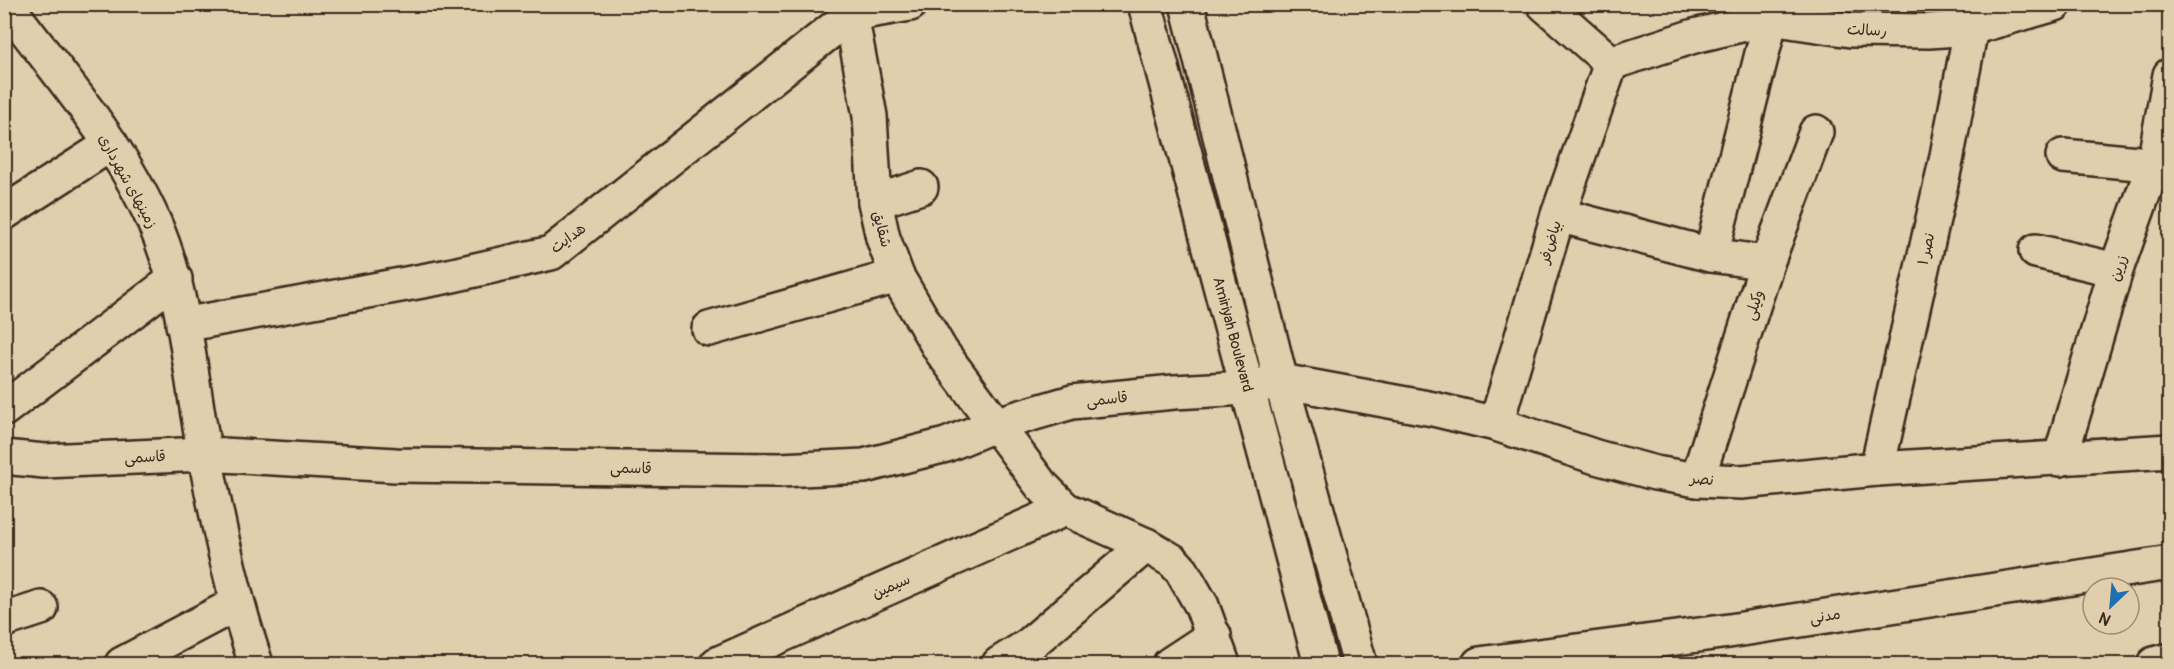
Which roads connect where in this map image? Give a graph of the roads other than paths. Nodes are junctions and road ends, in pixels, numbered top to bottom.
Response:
1 (6, 4) edge
2 (910, 4) edge
3 (1144, 4) edge
4 (1187, 4) edge
5 (1544, 4) edge
6 (2055, 4) edge
7 (850, 9) edge
8 (1771, 18) junction
9 (1889, 18) edge
10 (1971, 28) junction
11 (1611, 63) junction
12 (2169, 75) edge
13 (1816, 132) dead end
14 (111, 144) junction
15 (2063, 156) dead end
16 (2162, 165) edge
17 (921, 187) dead end
18 (875, 202) junction
19 (4, 213) edge
20 (1558, 215) junction
21 (2036, 251) dead end
22 (1711, 255) junction
23 (1767, 263) junction
24 (2116, 270) junction
25 (897, 276) junction
26 (175, 279) junction
27 (183, 325) junction
28 (709, 328) dead end
29 (1281, 381) junction
30 (1247, 388) junction
31 (4, 408) edge
32 (996, 424) junction
33 (1496, 424) junction
34 (2169, 451) edge
35 (205, 454) junction
36 (4, 457) edge
37 (2060, 459) junction
38 (1877, 469) junction
39 (1697, 480) junction
40 (1065, 509) junction
41 (1146, 545) junction
42 (2169, 563) edge
43 (236, 604) junction
44 (41, 608) dead end
45 (4, 620) edge
46 (1218, 650) edge
47 (2169, 660) edge
48 (1528, 661) edge
49 (122, 664) edge
50 (256, 664) edge
51 (717, 664) edge
52 (999, 664) edge
53 (1170, 664) edge
54 (1322, 664) edge
55 (1360, 664) edge
56 (1479, 664) edge
57 (2154, 664) edge

1 - 14 street, زمینهای شهرداری
2 - 7 street
3 - 30 street, Amiriyah Boulevard
4 - 29 street
5 - 11 street
6 - 10 street, رسالت
7 - 18 street, شقایق
7 - 27 street, هدایت
8 - 9 street, رسالت
8 - 11 street, رسالت
8 - 22 street
9 - 10 street, رسالت
10 - 38 street, نصر ۱
11 - 20 street, بیاض‌فر
12 - 16 street, زرین
13 - 23 street, وکیلی
14 - 19 street
14 - 26 street, زمینهای شهرداری
15 - 16 street
16 - 24 street, زرین
17 - 18 street
18 - 25 street, شقایق
20 - 22 street
20 - 33 street, بیاض‌فر
21 - 24 street
22 - 23 street
23 - 39 street, وکیلی
24 - 37 street, زرین
25 - 28 street
25 - 32 street, شقایق
26 - 27 street, زمینهای شهرداری
26 - 31 street
27 - 35 street, زمینهای شهرداری
29 - 30 street, نصر
29 - 33 street, نصر
29 - 55 street
30 - 32 street, قاسمی
30 - 54 street, Amiriyah Boulevard
32 - 35 street, قاسمی
32 - 40 street, شقایق
33 - 39 street, نصر
34 - 37 street, نصر
35 - 36 street, قاسمی
35 - 43 street, زمینهای شهرداری
37 - 38 street, نصر
38 - 39 street, نصر
40 - 41 street
40 - 51 street, سیمین
41 - 46 street
41 - 52 street
42 - 48 street, مدنی
43 - 49 street
43 - 50 street, زمینهای شهرداری
44 - 45 street
46 - 53 street
47 - 57 street
48 - 56 street, مدنی

